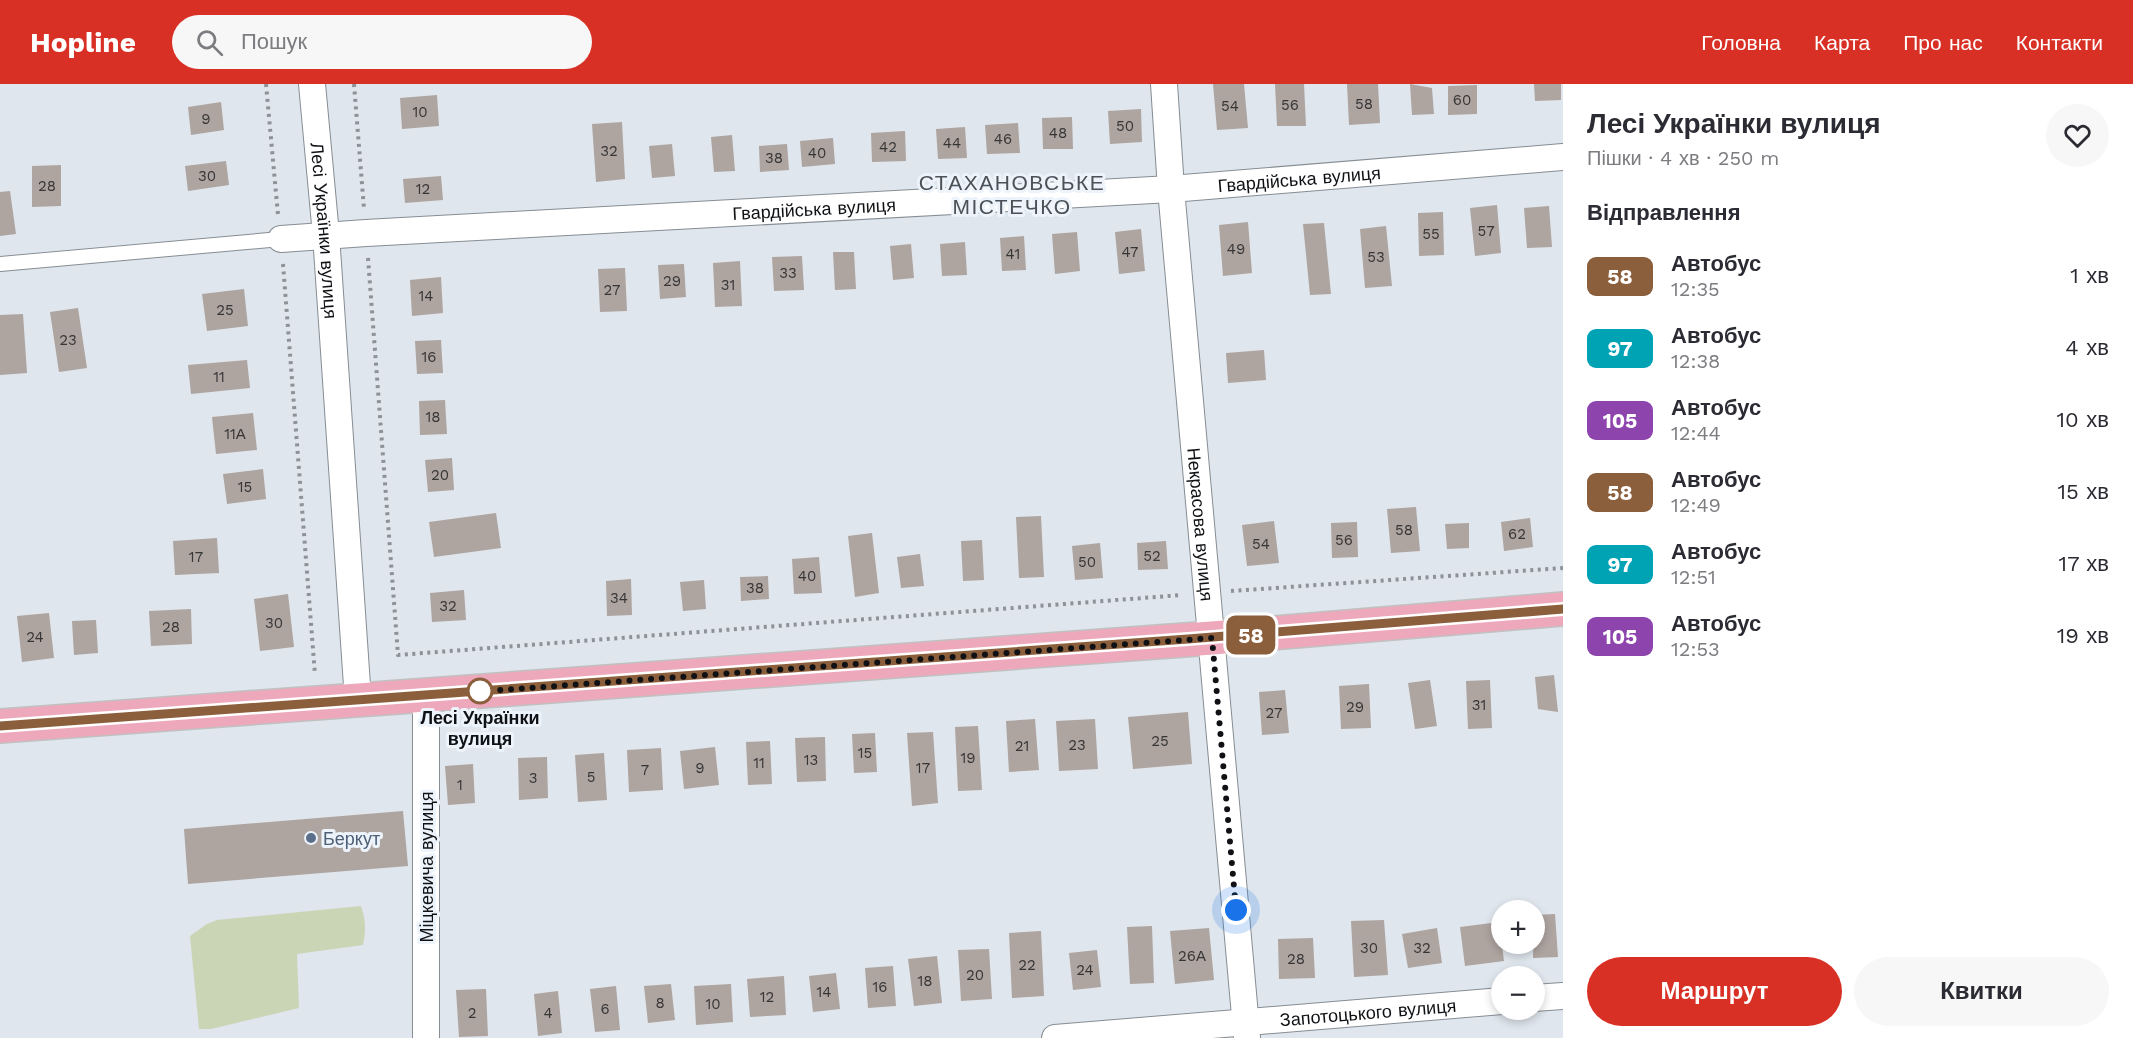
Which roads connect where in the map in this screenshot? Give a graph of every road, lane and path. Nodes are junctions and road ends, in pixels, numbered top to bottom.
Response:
1 (266, 84) edge
2 (312, 84) edge
3 (354, 84) edge
4 (1164, 84) edge
5 (1563, 157) edge
6 (1171, 189) junction
7 (366, 232) junction
8 (326, 235) junction
9 (280, 239) junction
10 (0, 264) edge
11 (1563, 568) edge
12 (1208, 593) junction
13 (1563, 609) edge
14 (1212, 638) junction
15 (426, 695) junction
16 (358, 700) junction
17 (316, 703) junction
18 (0, 726) edge
19 (1563, 996) edge
20 (1545, 997) edge
21 (1491, 1002) edge
22 (1246, 1031) edge
23 (426, 1038) edge
24 (1055, 1038) edge

1 - 9 path
2 - 8 street, Лесі Українки вулиця
3 - 7 path
4 - 6 street, Некрасова вулиця
5 - 6 street, Гвардійська вулиця
6 - 7 street, Гвардійська вулиця
6 - 12 street, Некрасова вулиця
7 - 8 street, Гвардійська вулиця
7 - 12 path
8 - 9 street, Гвардійська вулиця
8 - 16 street, Лесі Українки вулиця
9 - 10 lane
9 - 17 path
11 - 12 path
12 - 14 street, Некрасова вулиця
13 - 14 main road
14 - 15 main road
14 - 22 street, Некрасова вулиця
15 - 16 main road
15 - 23 street, Міцкевича вулиця
16 - 17 main road
17 - 18 main road
19 - 20 street
21 - 22 street, Запотоцького вулиця
22 - 24 street, Запотоцького вулиця

